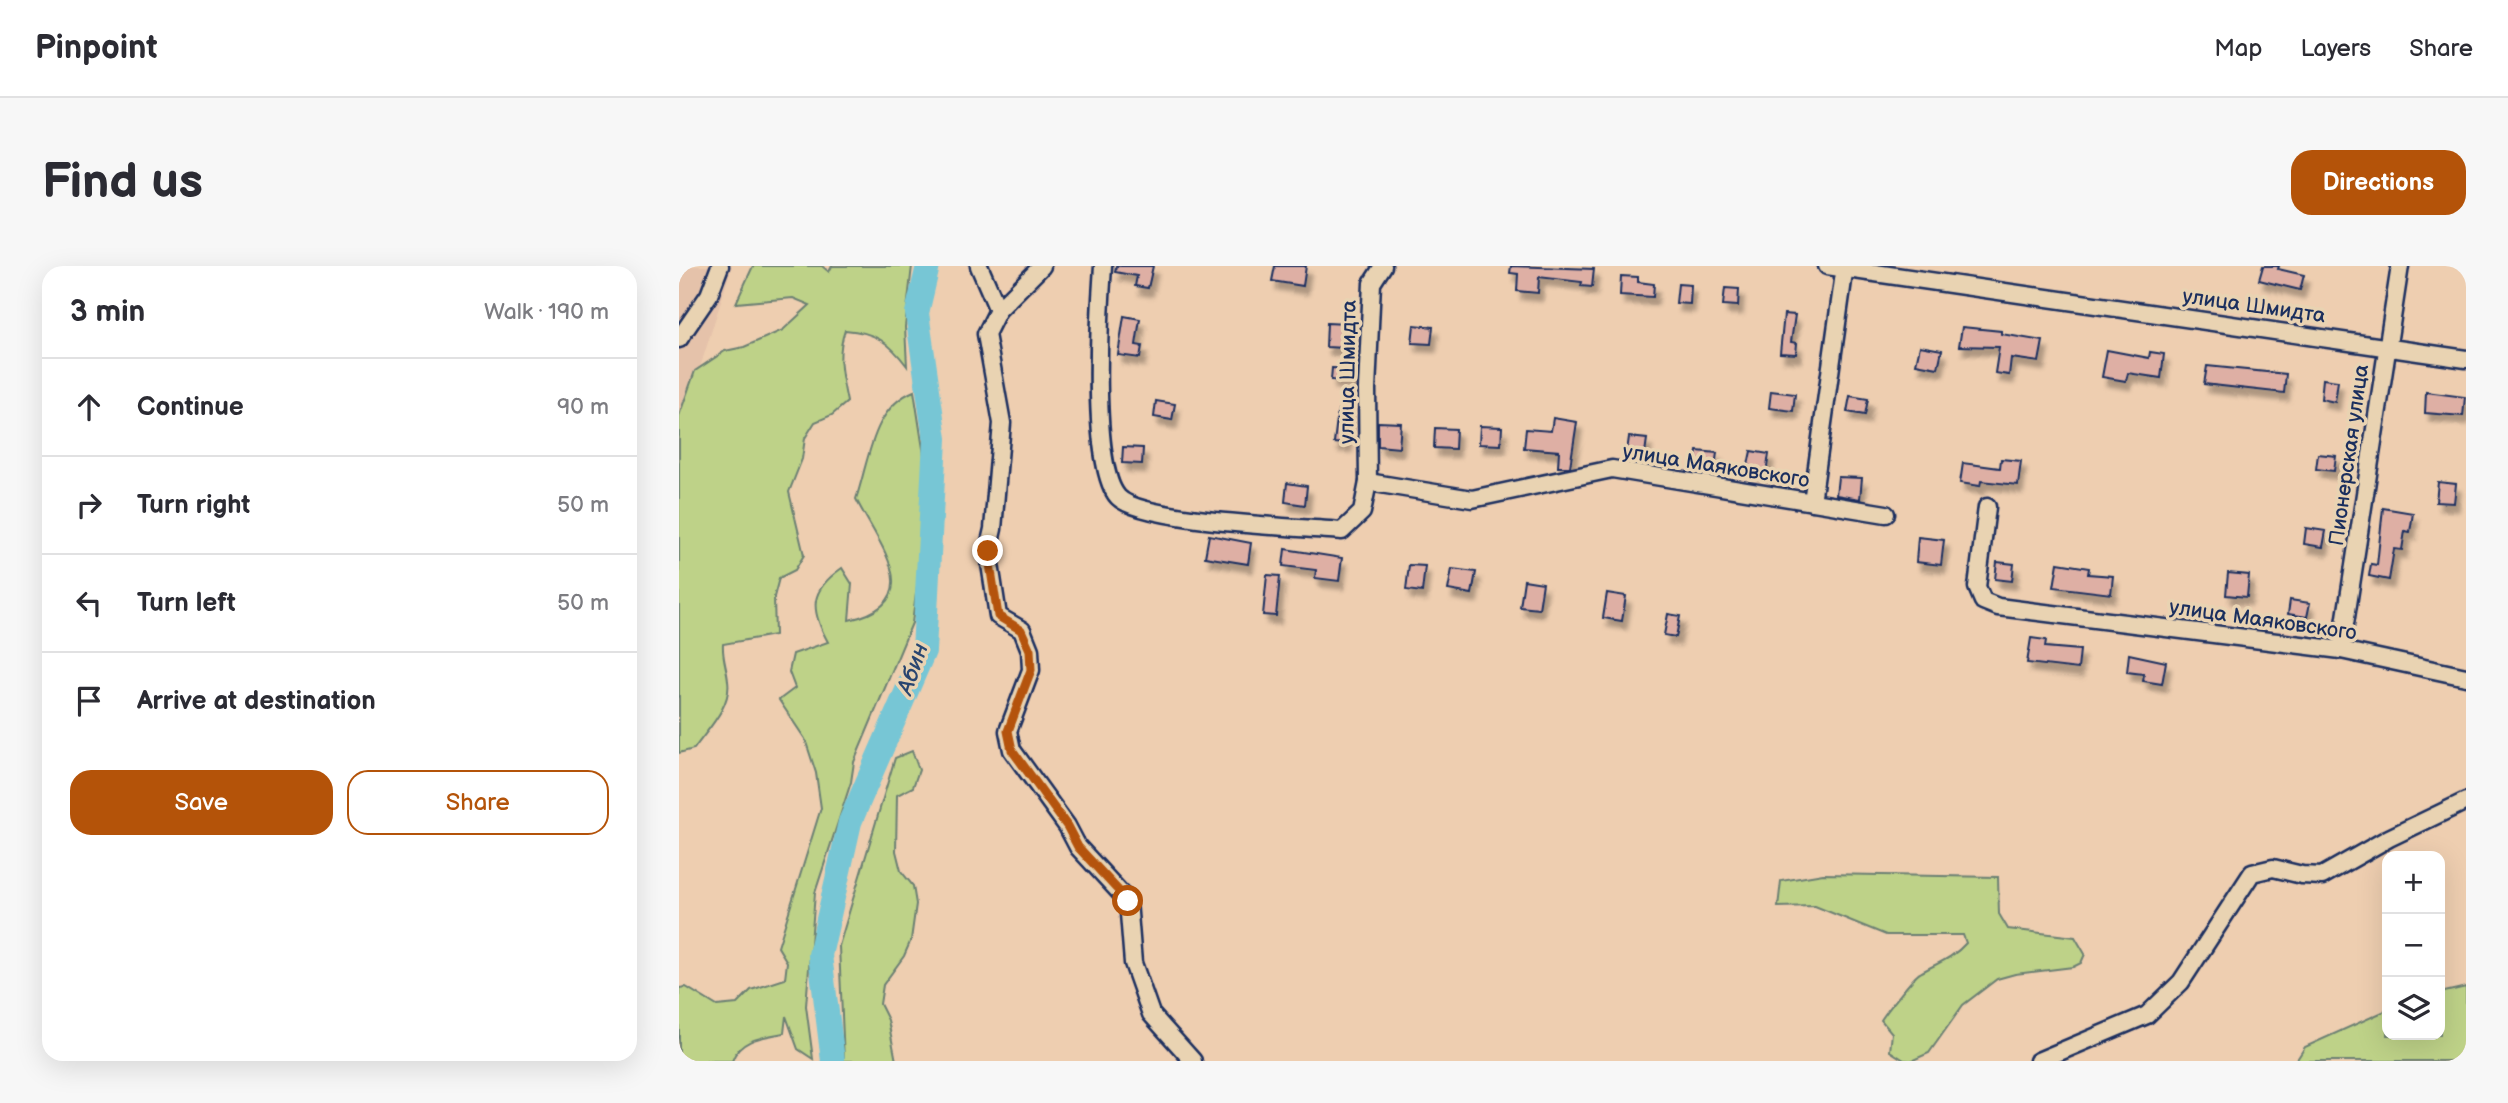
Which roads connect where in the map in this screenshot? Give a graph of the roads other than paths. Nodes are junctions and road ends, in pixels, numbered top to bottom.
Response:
1 (720, 266) edge
2 (979, 266) edge
3 (1042, 266) edge
4 (1103, 266) edge
5 (1383, 266) edge
6 (1828, 266) edge
7 (2400, 266) edge
8 (1844, 267) edge
9 (998, 310) junction
10 (679, 338) edge
11 (2386, 347) junction
12 (2466, 359) edge
13 (1368, 482) junction
14 (1812, 502) junction
15 (1987, 507) dead end
16 (1886, 514) dead end
17 (2341, 650) junction
18 (2466, 677) edge
19 (2466, 801) edge
20 (1193, 1061) edge
21 (2038, 1061) edge

1 - 10 street
2 - 9 street
3 - 9 street
4 - 13 street
5 - 13 street, улица Шмидта
6 - 8 street, улица Шмидта
7 - 11 street, Пионерская улица
8 - 11 street, улица Шмидта
8 - 14 street
9 - 20 street
11 - 12 street, улица Шмидта
11 - 17 street, Пионерская улица
13 - 14 street, улица Маяковского
14 - 16 street, улица Маяковского
15 - 17 street, улица Маяковского
17 - 18 street, улица Маяковского
19 - 21 street

